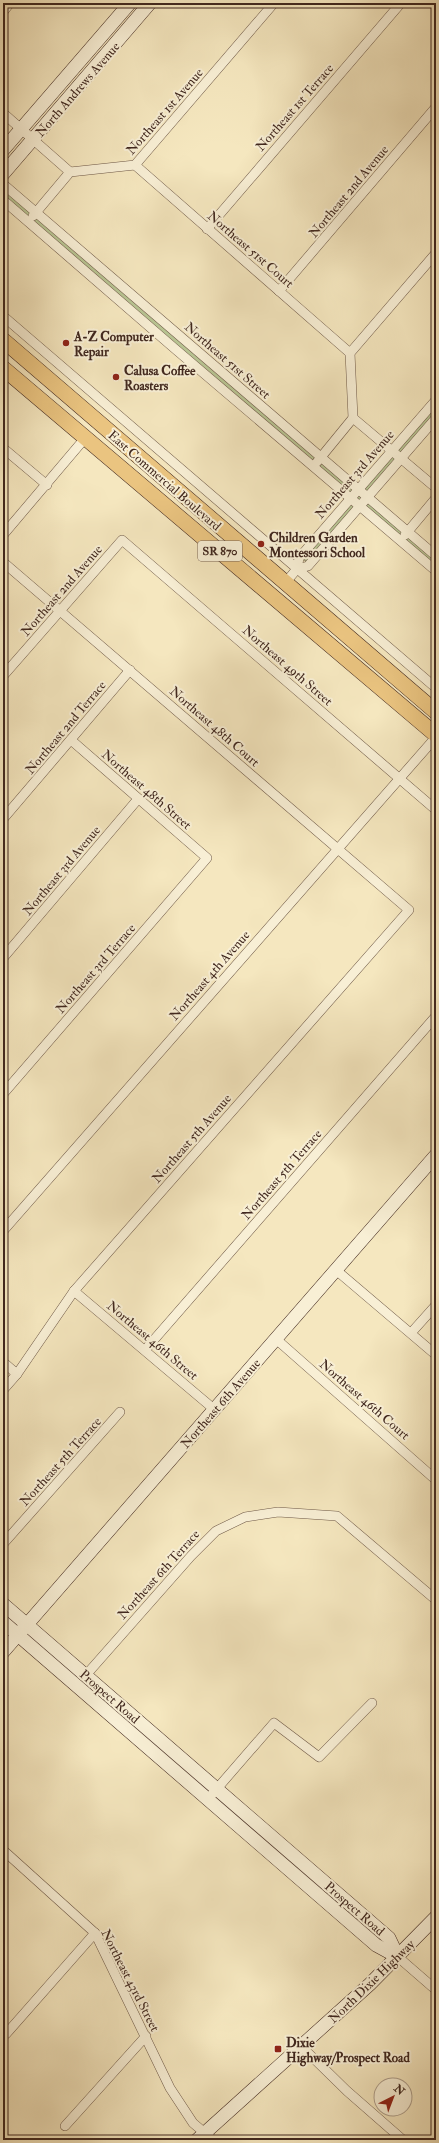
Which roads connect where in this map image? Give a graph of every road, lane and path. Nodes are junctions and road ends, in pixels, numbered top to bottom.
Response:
1 (10, 3) edge
2 (130, 3) edge
3 (150, 3) edge
4 (274, 3) edge
5 (401, 3) edge
6 (3, 12) edge
7 (436, 107) edge
8 (3, 113) edge
9 (22, 129) junction
10 (33, 140) junction
11 (3, 150) edge
12 (135, 166) junction
13 (70, 172) junction
14 (3, 174) edge
15 (3, 184) edge
16 (3, 200) edge
17 (36, 213) junction
18 (29, 222) junction
19 (207, 229) junction
20 (436, 253) edge
21 (279, 291) junction
22 (3, 316) edge
23 (182, 338) junction
24 (3, 340) edge
25 (174, 348) junction
26 (350, 353) junction
27 (3, 368) edge
28 (35, 394) junction
29 (436, 400) edge
30 (111, 409) junction
31 (354, 418) junction
32 (436, 418) edge
33 (99, 423) junction
34 (86, 437) junction
35 (3, 448) edge
36 (392, 450) junction
37 (321, 457) junction
38 (402, 458) junction
39 (314, 466) junction
40 (160, 476) junction
41 (47, 485) junction
42 (436, 488) edge
43 (358, 489) junction
44 (367, 497) junction
45 (351, 498) junction
46 (436, 498) edge
47 (360, 506) junction
48 (408, 532) junction
49 (201, 535) junction
50 (3, 536) edge
51 (122, 540) joint
52 (400, 540) junction
53 (436, 556) edge
54 (3, 562) edge
55 (297, 569) junction
56 (436, 571) edge
57 (284, 583) junction
58 (277, 600) junction
59 (60, 610) junction
60 (356, 644) junction
61 (130, 670) junction
62 (3, 676) edge
63 (368, 678) junction
64 (436, 688) edge
65 (436, 712) edge
66 (436, 719) edge
67 (436, 736) edge
68 (71, 740) junction
69 (399, 779) junction
70 (138, 799) junction
71 (436, 810) edge
72 (3, 818) edge
73 (337, 849) junction
74 (207, 858) joint
75 (409, 910) joint
76 (3, 958) edge
77 (436, 1016) edge
78 (3, 1094) edge
79 (436, 1155) edge
80 (3, 1231) edge
81 (336, 1270) junction
82 (74, 1291) junction
83 (436, 1305) edge
84 (411, 1333) junction
85 (276, 1339) junction
86 (145, 1350) junction
87 (436, 1355) edge
88 (3, 1362) edge
89 (17, 1374) junction
90 (3, 1390) edge
91 (214, 1410) junction
92 (120, 1412) dead end
93 (436, 1480) edge
94 (3, 1544) edge
95 (436, 1600) edge
96 (3, 1604) edge
97 (3, 1622) edge
98 (27, 1624) junction
99 (18, 1634) junction
100 (3, 1652) edge
101 (86, 1675) junction
102 (372, 1703) dead end
103 (217, 1788) junction
104 (208, 1799) junction
105 (3, 1850) edge
106 (436, 1916) edge
107 (95, 1933) junction
108 (398, 1957) junction
109 (436, 1990) edge
110 (6, 2034) dead end
111 (146, 2036) junction
112 (301, 2046) junction
113 (65, 2126) dead end
114 (204, 2137) edge
115 (402, 2140) edge

1 - 6 street
2 - 9 main road, North Andrews Avenue
3 - 10 main road, North Andrews Avenue
4 - 12 street, Northeast 1st Avenue
5 - 19 street, Northeast 1st Terrace
7 - 21 street, Northeast 2nd Avenue
8 - 9 street
9 - 10 street
9 - 11 main road, North Andrews Avenue
10 - 13 street
10 - 14 main road, North Andrews Avenue
12 - 13 street, Northeast 1st Avenue
12 - 19 street, Northeast 51st Court
13 - 17 street
15 - 17 street, Northeast 51st Street
16 - 18 street, Northeast 51st Street
17 - 18 street
17 - 23 street, Northeast 51st Street
18 - 25 street, Northeast 51st Street
19 - 21 street, Northeast 51st Court
20 - 26 street
21 - 26 street, Northeast 51st Court
22 - 30 street
23 - 25 street
23 - 37 street, Northeast 51st Street
24 - 33 main road, East Commercial Boulevard / SR 870
25 - 39 street, Northeast 51st Street
26 - 31 street
27 - 28 main road, East Commercial Boulevard / SR 870
28 - 33 main road
28 - 34 main road, East Commercial Boulevard / SR 870
29 - 36 street, Northeast 3rd Avenue
30 - 33 street
30 - 55 street
31 - 36 street
31 - 37 street
32 - 38 street, Northeast 3rd Avenue
33 - 40 main road, East Commercial Boulevard / SR 870
34 - 40 main road
34 - 41 street
34 - 49 main road, East Commercial Boulevard / SR 870
35 - 41 street
36 - 38 street
36 - 43 street, Northeast 3rd Avenue
37 - 39 street
37 - 43 street, Northeast 51st Street
38 - 42 street
38 - 44 street, Northeast 3rd Avenue
39 - 45 street, Northeast 51st Street
40 - 57 main road, East Commercial Boulevard / SR 870
41 - 50 street
43 - 44 street, Northeast 51st Street
43 - 45 street, Northeast 3rd Avenue
44 - 47 street, Northeast 3rd Avenue
44 - 48 street, Northeast 51st Street
45 - 47 street, Northeast 51st Street
45 - 55 street, Northeast 3rd Avenue
46 - 48 street
47 - 52 street, Northeast 51st Street
47 - 55 street, Northeast 3rd Avenue
48 - 52 street
48 - 53 street, Northeast 51st Street
49 - 57 main road
49 - 58 main road, East Commercial Boulevard / SR 870
51 - 59 street, Northeast 2nd Avenue
51 - 69 street, Northeast 49th Street
52 - 56 street, Northeast 51st Street
54 - 59 street, Northeast 48th Court
55 - 57 street, Northeast 3rd Avenue
55 - 64 street
57 - 60 main road, East Commercial Boulevard / SR 870
58 - 60 main road
58 - 63 main road, East Commercial Boulevard / SR 870
59 - 61 street, Northeast 48th Court
59 - 62 street, Northeast 2nd Avenue
60 - 65 main road, East Commercial Boulevard / SR 870
61 - 68 street, Northeast 2nd Terrace
61 - 73 street, Northeast 48th Court
63 - 66 main road
63 - 67 main road, East Commercial Boulevard / SR 870
67 - 69 street, Northeast 4th Avenue
68 - 70 street, Northeast 48th Street
68 - 72 street, Northeast 2nd Terrace
69 - 71 street, Northeast 49th Street
69 - 73 street, Northeast 4th Avenue
70 - 74 street, Northeast 48th Street
70 - 76 street, Northeast 3rd Avenue
73 - 75 street, Northeast 48th Court
73 - 80 street, Northeast 4th Avenue
74 - 78 street, Northeast 3rd Terrace
75 - 82 street, Northeast 5th Avenue
77 - 86 street, Northeast 5th Terrace
79 - 81 main road, Northeast 6th Avenue
81 - 84 street
81 - 85 main road, Northeast 6th Avenue
82 - 86 street, Northeast 46th Street
82 - 89 street, Northeast 5th Avenue
83 - 84 street
84 - 87 street
85 - 91 main road, Northeast 6th Avenue
85 - 93 street, Northeast 46th Court
86 - 91 street, Northeast 46th Street
88 - 89 street
89 - 90 street, Northeast 5th Avenue
91 - 98 main road, Northeast 6th Avenue
92 - 94 street, Northeast 5th Terrace
95 - 101 street, Northeast 6th Terrace
96 - 98 main road, Prospect Road
97 - 99 main road, Prospect Road
98 - 99 main road, Northeast 6th Avenue
98 - 101 main road, Prospect Road
99 - 100 main road, Northeast 6th Avenue
99 - 104 main road, Prospect Road
101 - 103 main road, Prospect Road
102 - 103 street
103 - 104 street
103 - 108 main road, Prospect Road
104 - 108 main road, Prospect Road
105 - 107 street, Northeast 43rd Street
106 - 108 main road, North Dixie Highway
107 - 110 street
107 - 111 street, Northeast 43rd Street
108 - 109 street
108 - 112 main road, North Dixie Highway
111 - 113 street
111 - 114 street, Northeast 43rd Street
112 - 114 main road, North Dixie Highway
112 - 115 street

